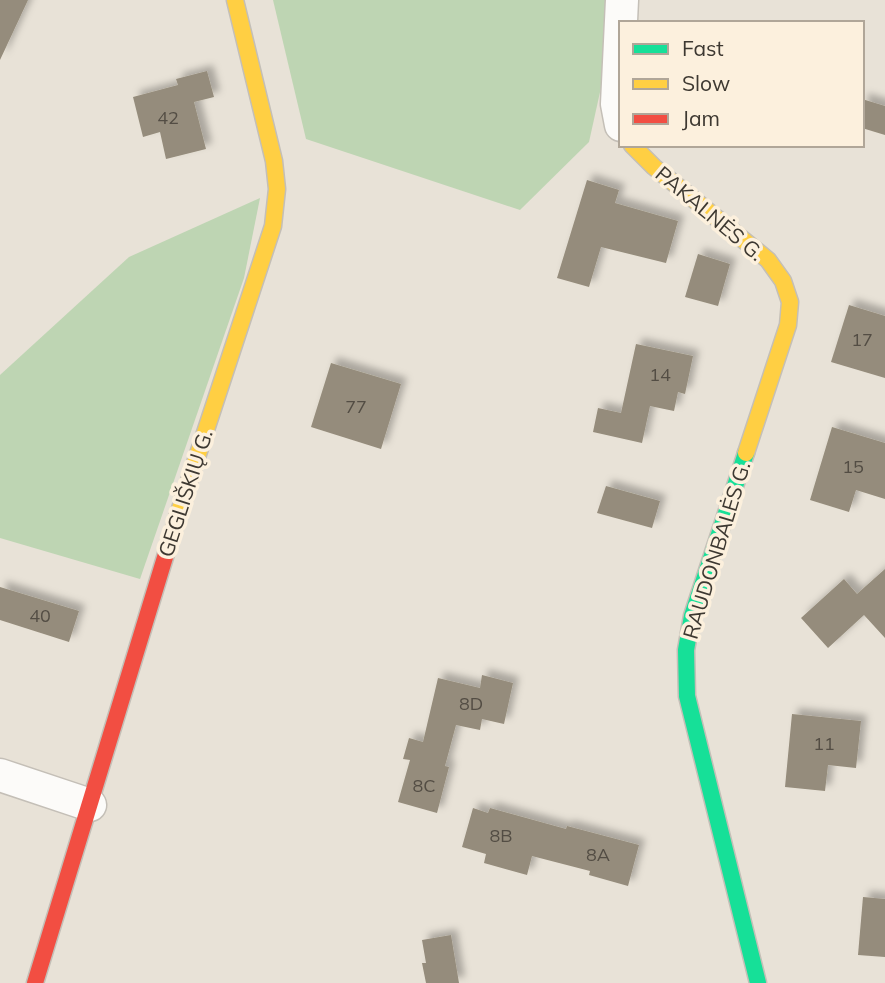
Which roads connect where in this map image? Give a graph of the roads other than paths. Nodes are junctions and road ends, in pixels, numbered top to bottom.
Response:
1 (236, 0) edge
2 (621, 0) edge
3 (620, 21) edge
4 (619, 52) edge
5 (619, 114) edge
6 (634, 147) edge
7 (788, 325) joint
8 (0, 775) edge
9 (90, 804) junction
10 (35, 983) edge
11 (758, 983) edge

1 - 9 street, GEGLIŠKIŲ G.
2 - 3 street
4 - 5 street
6 - 7 street, PAKALNĖS G.
7 - 11 street, RAUDONBALĖS G.
8 - 9 street
9 - 10 street, GEGLIŠKIŲ G.

